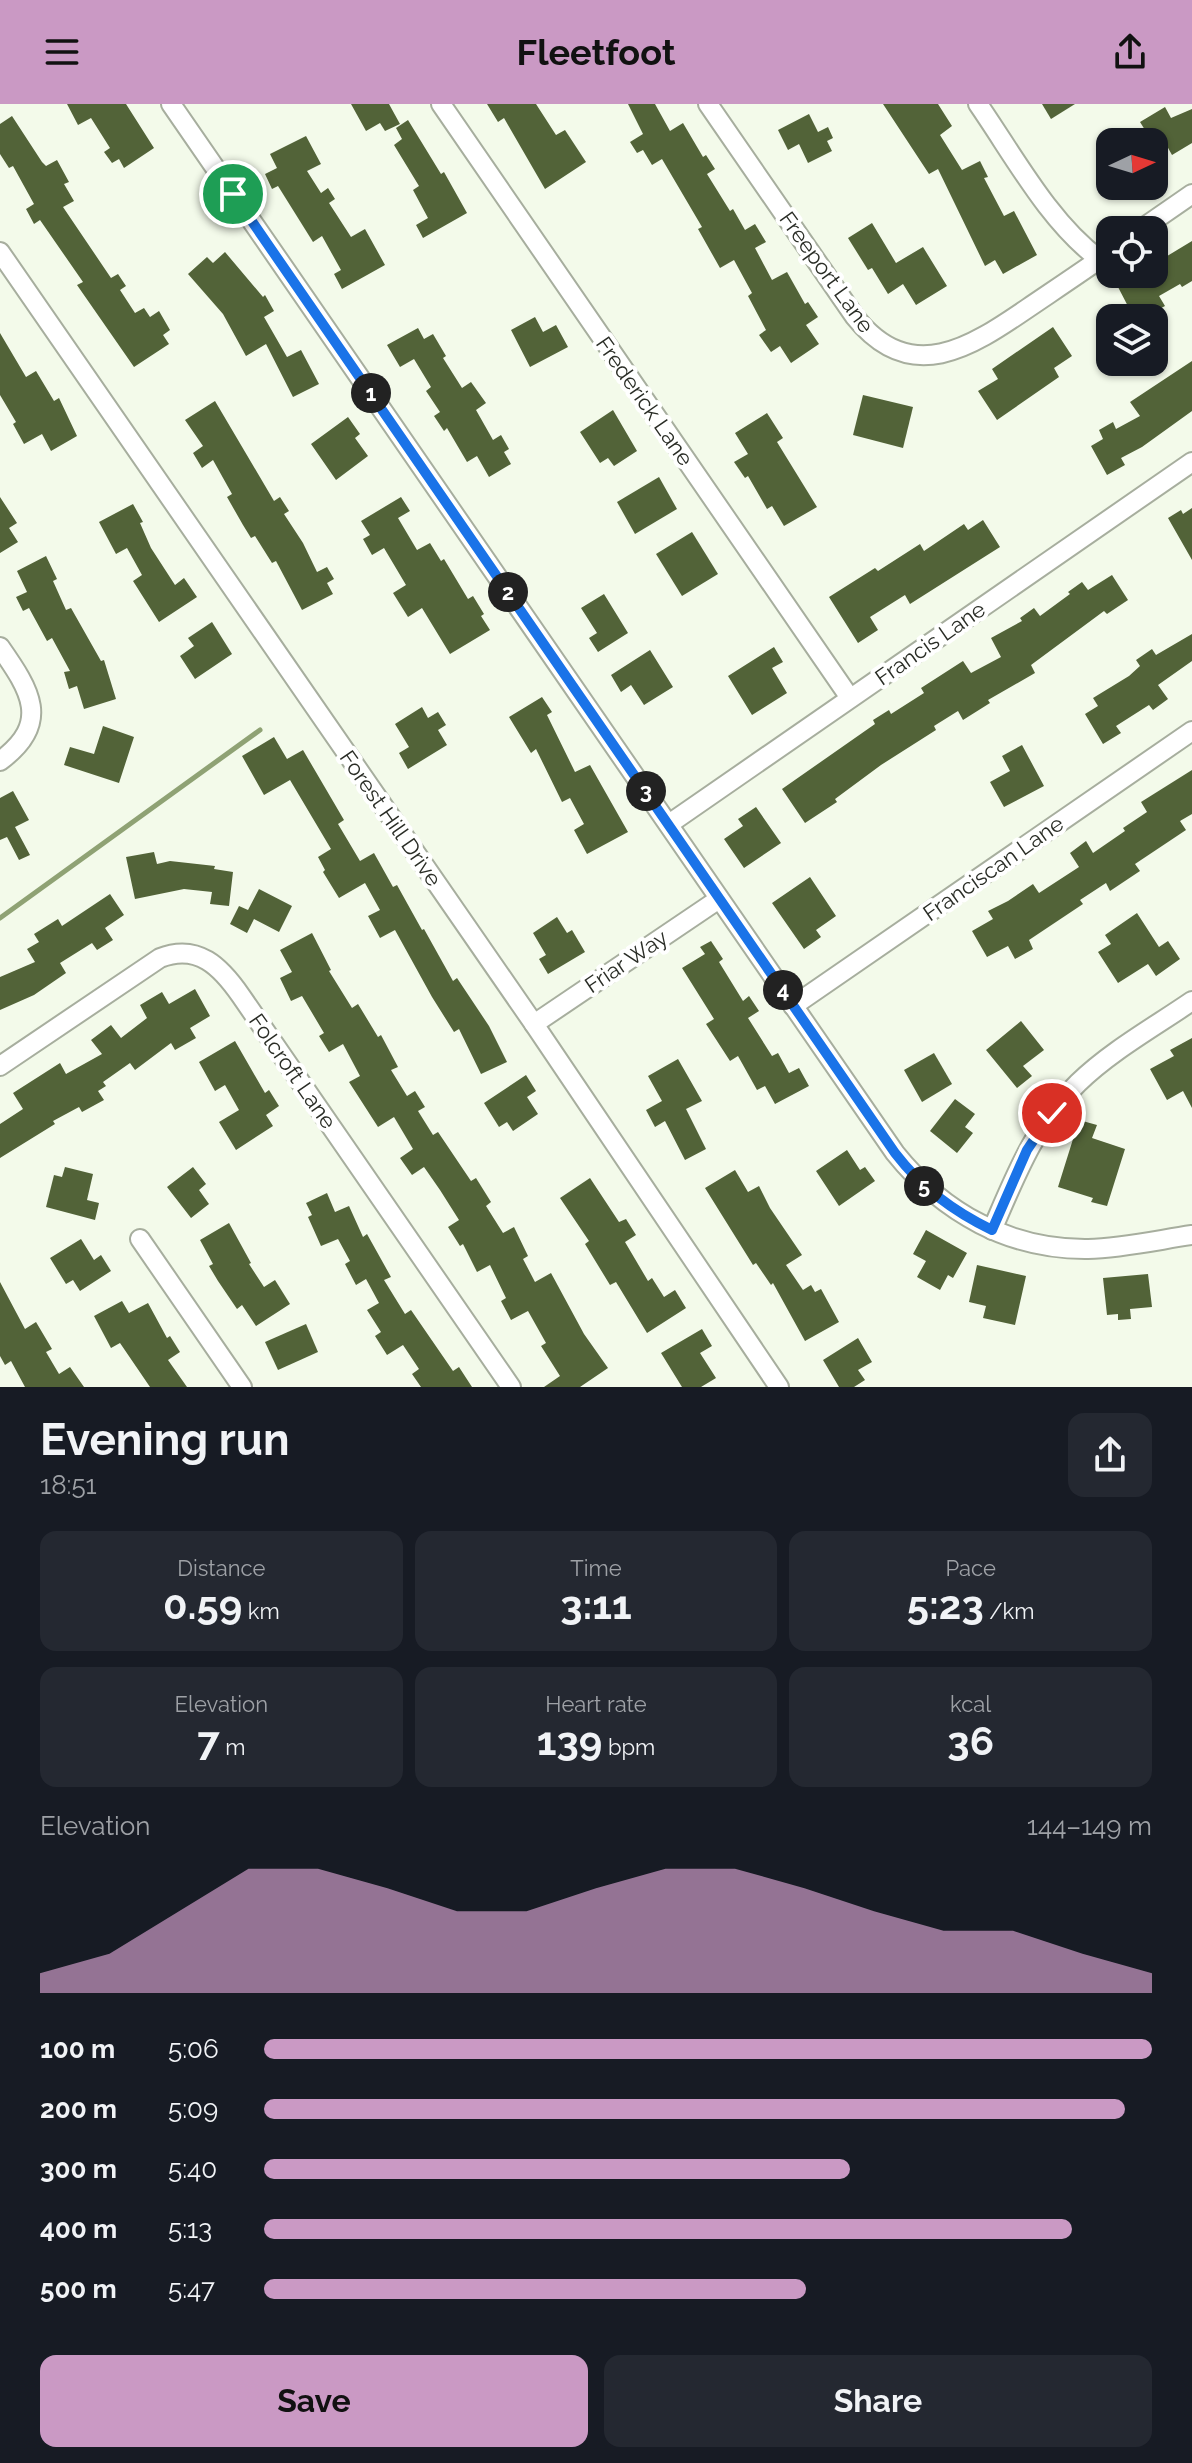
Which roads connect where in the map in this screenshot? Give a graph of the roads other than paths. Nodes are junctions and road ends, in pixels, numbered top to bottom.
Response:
1 (171, 104) edge
2 (441, 104) edge
3 (708, 104) edge
4 (978, 104) edge
5 (1192, 194) edge
6 (1160, 216) edge
7 (0, 252) edge
8 (1096, 252) edge
9 (1096, 261) edge
10 (1192, 462) edge
11 (0, 647) edge
12 (850, 698) junction
13 (1192, 731) edge
14 (0, 761) edge
15 (669, 824) junction
16 (719, 899) junction
17 (1192, 1001) edge
18 (793, 1006) junction
19 (534, 1024) junction
20 (0, 1066) edge
21 (992, 1230) junction
22 (1192, 1235) edge
23 (140, 1239) dead end
24 (776, 1386) edge
25 (242, 1387) edge
26 (511, 1387) edge

1 - 15 street
2 - 12 street, Frederick Lane
3 - 9 street, Freeport Lane
4 - 8 street
5 - 6 street
7 - 19 street, Forest Hill Drive
10 - 12 street, Francis Lane
11 - 14 street
12 - 15 street, Francis Lane
13 - 18 street, Franciscan Lane
15 - 16 street
16 - 18 street
16 - 19 street, Friar Way
17 - 21 street
18 - 21 street
19 - 24 street, Forest Hill Drive
20 - 26 street, Folcroft Lane
21 - 22 street
23 - 25 street

